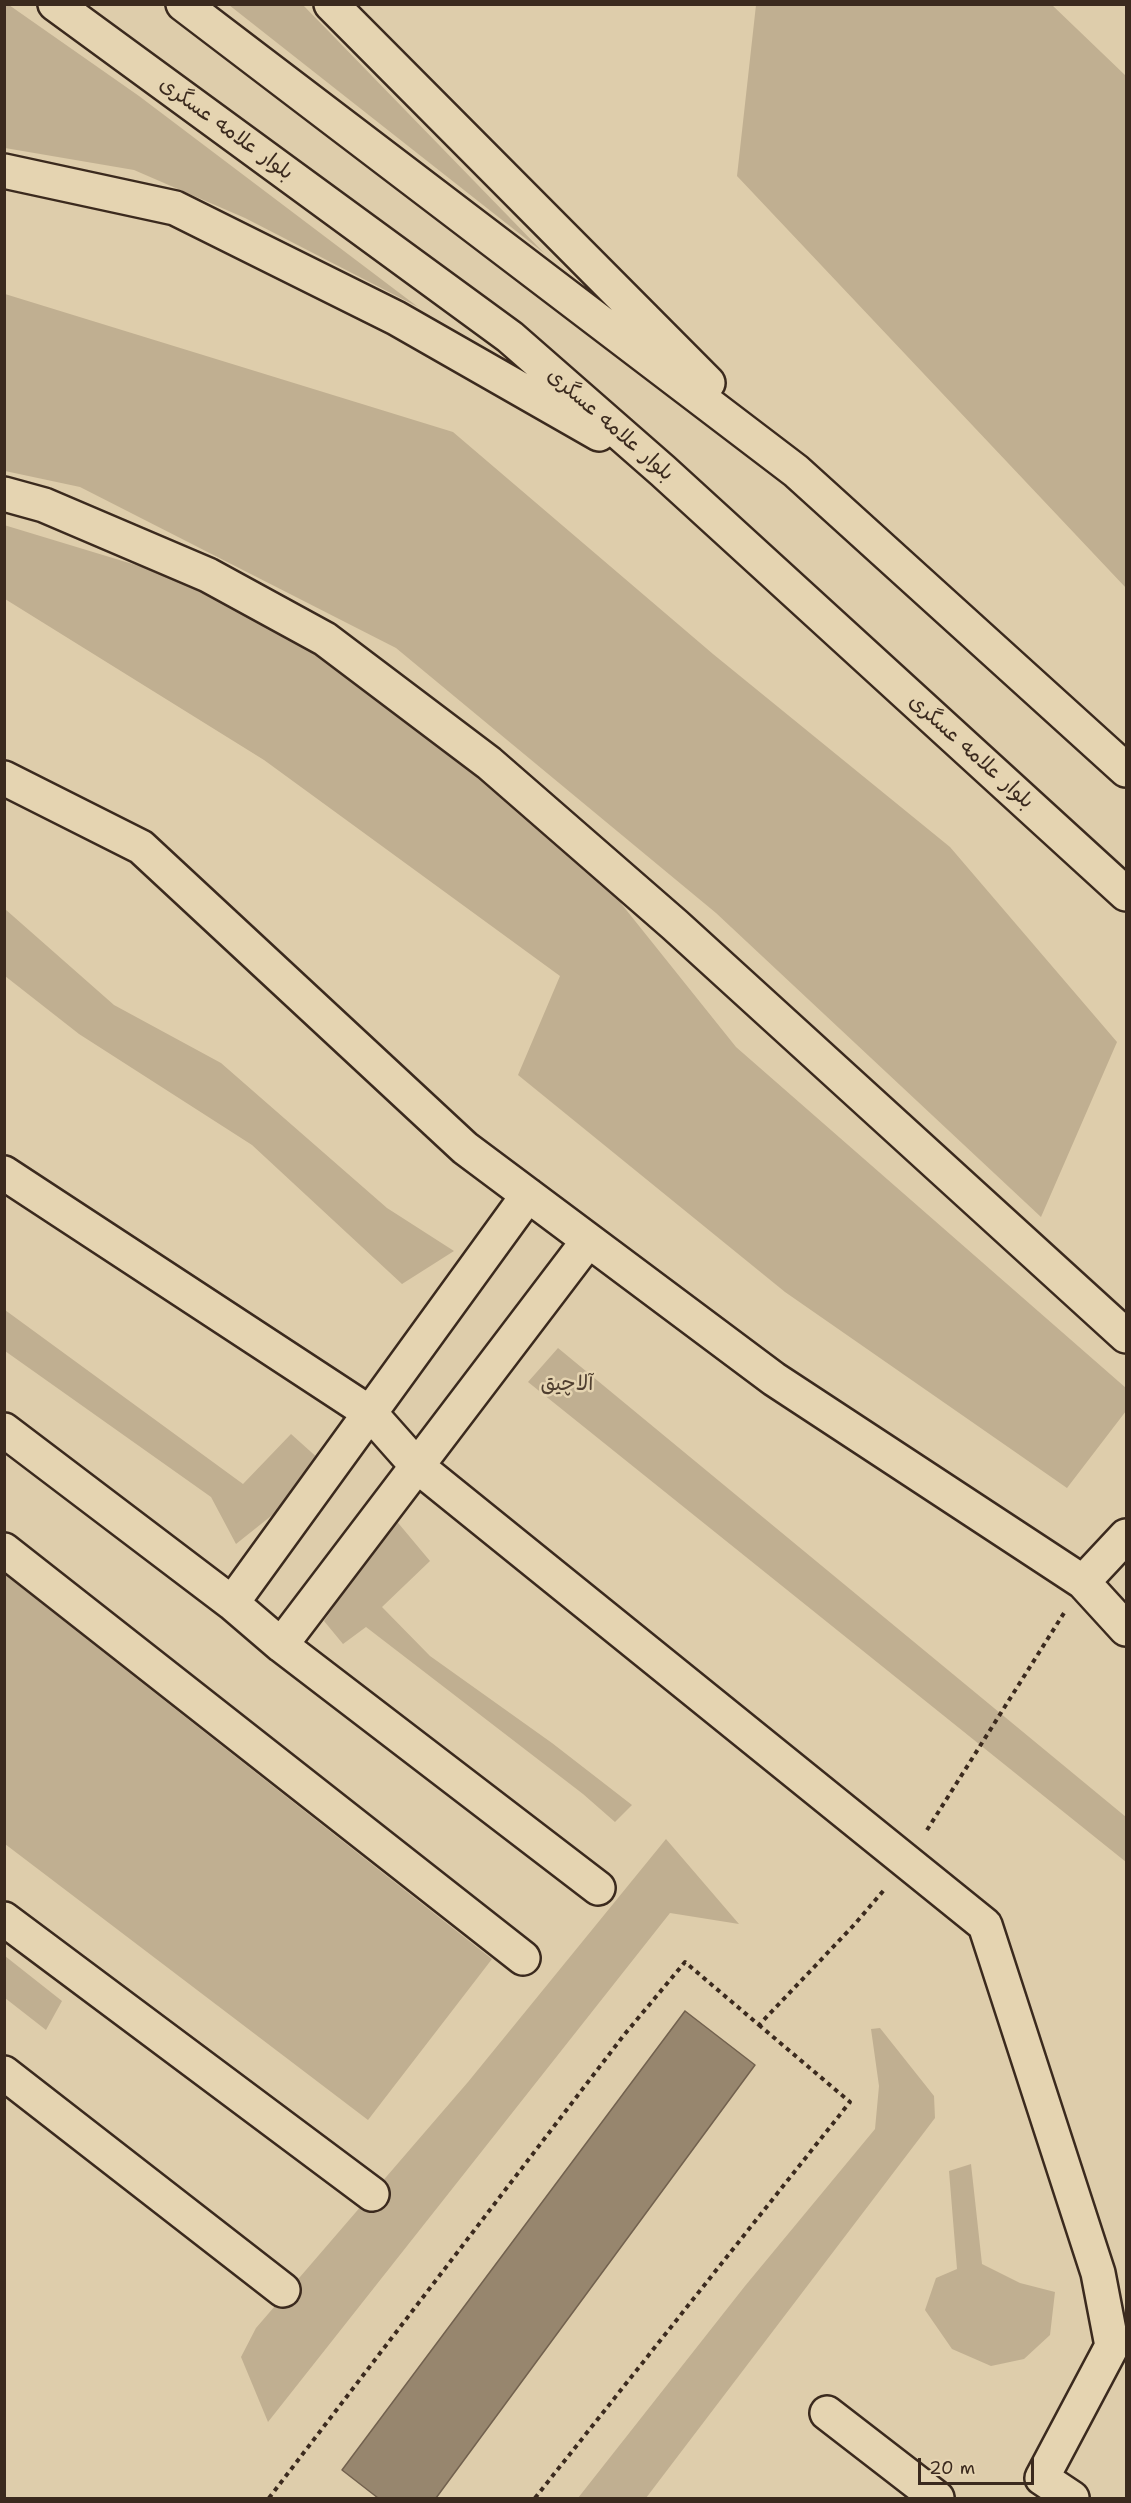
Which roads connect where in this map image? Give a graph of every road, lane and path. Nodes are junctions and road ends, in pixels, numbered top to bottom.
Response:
1 (55, 4) edge
2 (183, 4) edge
3 (331, 4) edge
4 (4, 171) edge
5 (663, 471) junction
6 (796, 471) junction
7 (4, 494) edge
8 (1112, 749) edge
9 (1126, 771) edge
10 (4, 778) edge
11 (1126, 894) edge
12 (4, 1173) edge
13 (528, 1195) junction
14 (588, 1241) junction
15 (1126, 1336) edge
16 (370, 1413) junction
17 (4, 1430) edge
18 (417, 1466) junction
19 (1126, 1536) edge
20 (4, 1550) edge
21 (1083, 1582) junction
22 (232, 1603) junction
23 (1126, 1629) edge
24 (281, 1645) junction
25 (907, 1862) junction
26 (597, 1888) dead end
27 (4, 1919) edge
28 (524, 1958) dead end
29 (759, 2025) junction
30 (4, 2073) edge
31 (372, 2194) dead end
32 (283, 2290) dead end
33 (826, 2413) dead end
34 (269, 2499) edge
35 (536, 2499) edge
36 (937, 2499) edge
37 (1072, 2499) edge

1 - 5 main road, بلوار علامه عسگری
2 - 6 main road
3 - 6 main road
4 - 5 main road
5 - 11 main road, بلوار علامه عسگری
6 - 8 main road
7 - 15 main road
8 - 9 main road
10 - 13 main road
12 - 16 main road
13 - 14 main road
13 - 16 main road
14 - 18 main road
14 - 21 main road
16 - 18 main road
16 - 22 main road
17 - 22 main road
18 - 24 main road
18 - 25 main road
19 - 21 main road
20 - 28 main road
21 - 23 main road
21 - 25 path
22 - 24 main road
24 - 26 main road
25 - 29 path
25 - 37 main road
27 - 31 main road
29 - 34 path
29 - 35 path
30 - 32 main road
33 - 36 main road

